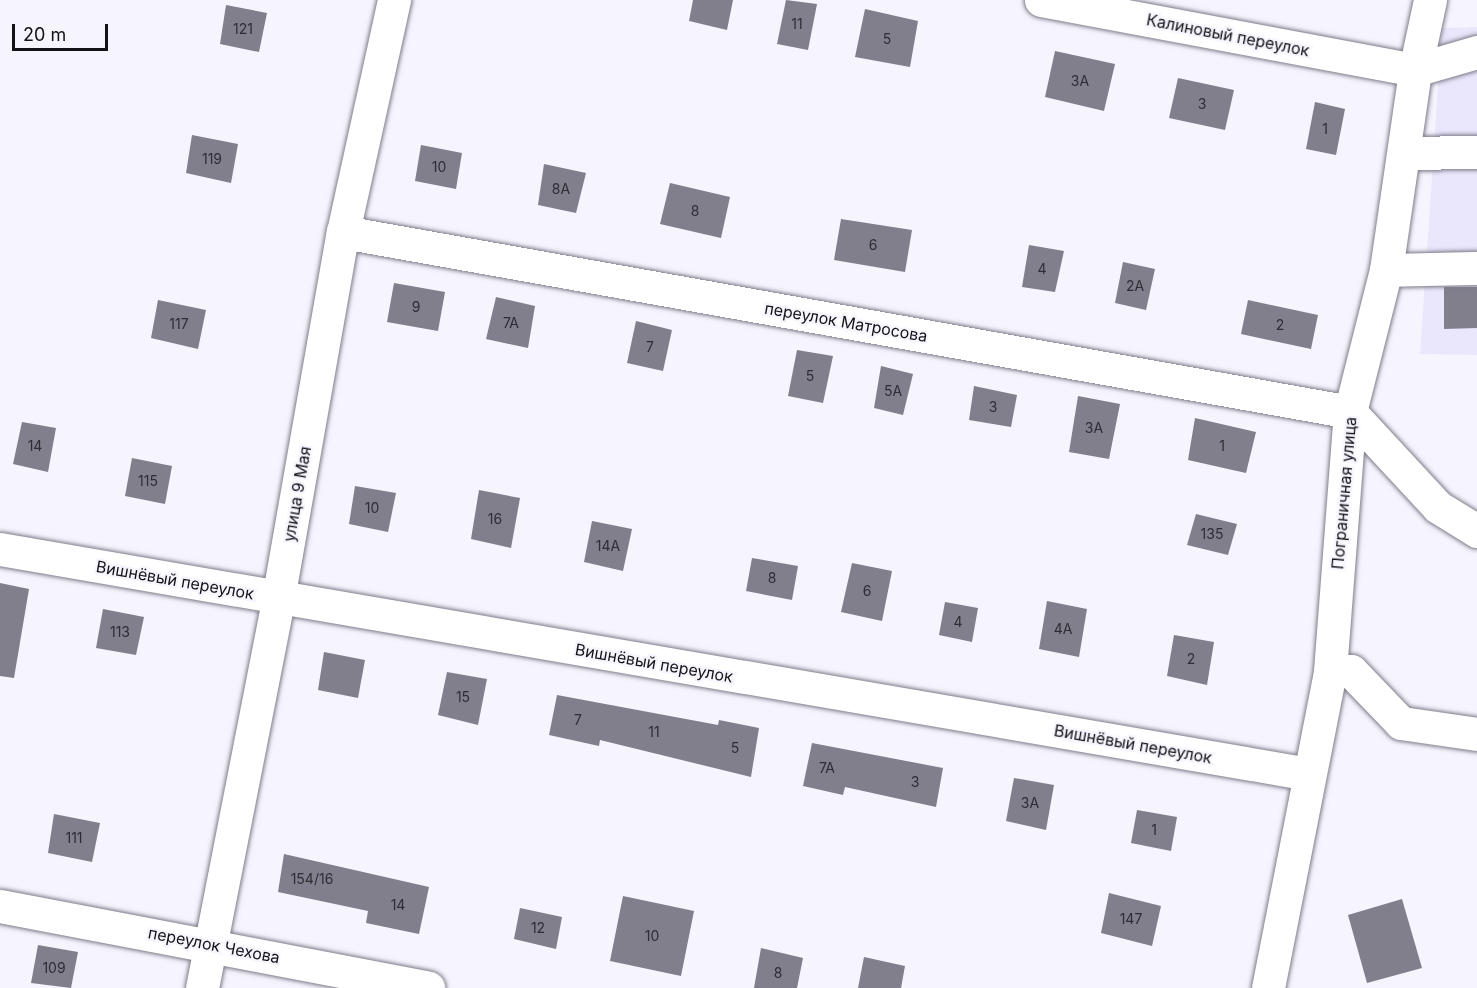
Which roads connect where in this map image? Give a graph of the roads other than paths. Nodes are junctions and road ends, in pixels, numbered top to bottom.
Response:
1 (394, 0) edge
2 (1041, 0) edge
3 (1430, 0) edge
4 (1477, 52) edge
5 (1415, 70) junction
6 (1477, 152) edge
7 (1405, 153) junction
8 (343, 232) junction
9 (1477, 268) edge
10 (1386, 270) junction
11 (1350, 412) junction
12 (1477, 531) edge
13 (0, 549) edge
14 (278, 599) junction
15 (1330, 671) junction
16 (1477, 734) edge
17 (1309, 774) junction
18 (0, 906) edge
19 (211, 944) junction
20 (202, 988) edge
21 (428, 988) edge
22 (1268, 988) edge

1 - 8 street, улица 9 Мая
2 - 5 street, Калиновый переулок
3 - 5 street, Пограничная улица
4 - 5 street
5 - 7 street, Пограничная улица
6 - 7 street
7 - 10 street, Пограничная улица
8 - 11 street, переулок Матросова
8 - 14 street, улица 9 Мая
9 - 10 street
10 - 11 street, Пограничная улица
11 - 12 street
11 - 15 street, Пограничная улица
13 - 14 street, Вишнёвый переулок
14 - 17 street, Вишнёвый переулок
14 - 19 street, улица 9 Мая
15 - 16 street
15 - 17 street, Пограничная улица
17 - 22 street, Пограничная улица
18 - 19 street, переулок Чехова
19 - 20 street, улица 9 Мая
19 - 21 street, переулок Чехова

